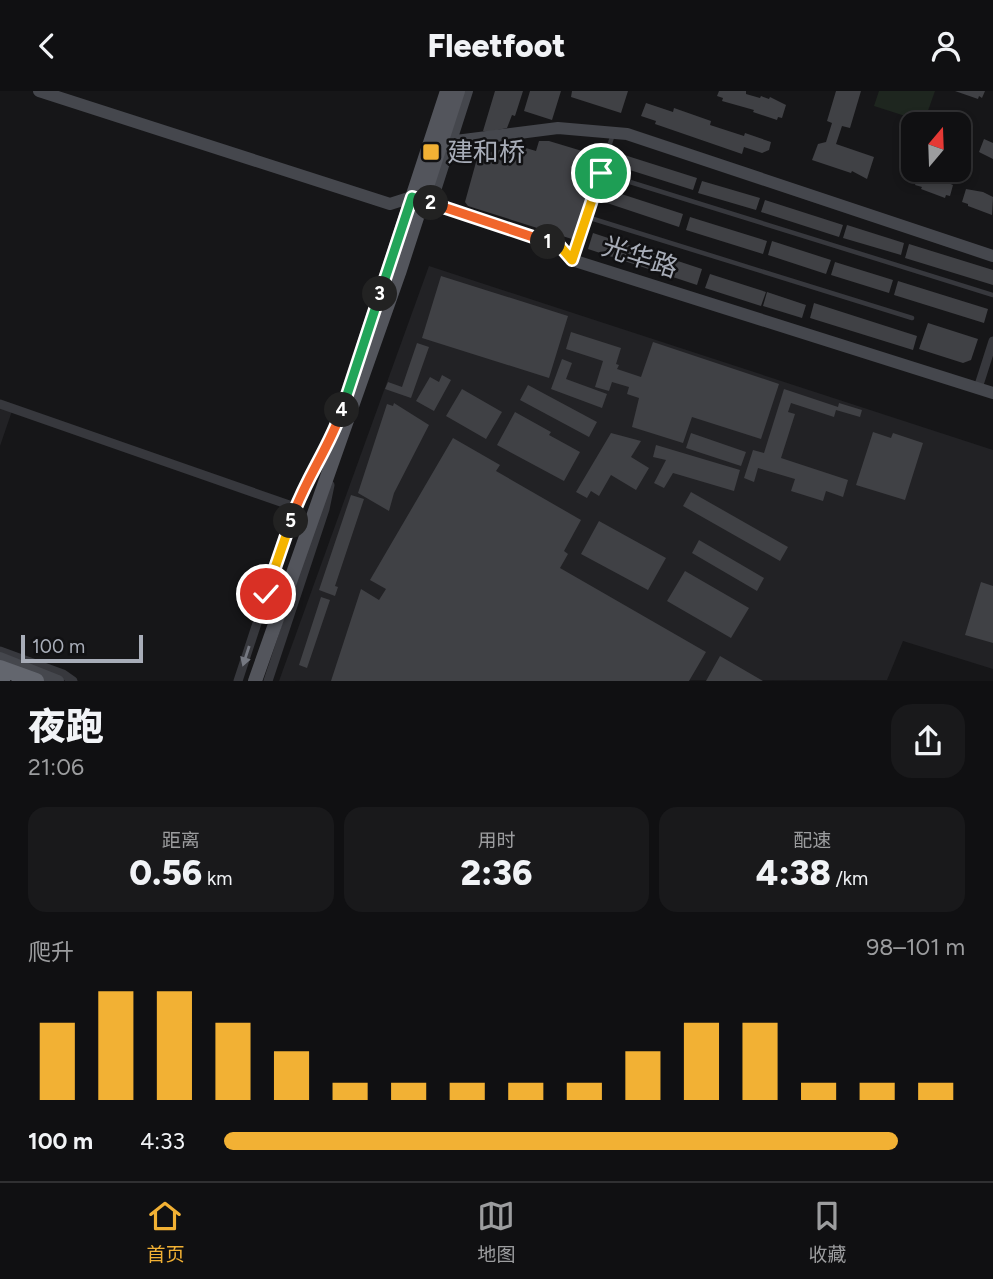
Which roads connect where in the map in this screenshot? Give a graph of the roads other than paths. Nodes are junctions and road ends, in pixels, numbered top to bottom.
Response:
1 (39, 91) edge
2 (447, 91) edge
3 (458, 91) edge
4 (467, 91) edge
5 (614, 133) junction
6 (445, 142) junction
7 (601, 173) junction
8 (421, 200) junction
9 (587, 217) junction
10 (993, 256) edge
11 (572, 260) junction
12 (993, 295) edge
13 (912, 318) dead end
14 (993, 341) edge
15 (978, 388) junction
16 (993, 393) edge
17 (0, 404) edge
18 (337, 437) junction
19 (295, 507) junction
20 (0, 651) edge
21 (0, 658) edge
22 (0, 668) edge
23 (36, 681) edge
24 (58, 681) edge
25 (73, 681) edge
26 (238, 681) edge
27 (253, 681) edge
28 (268, 681) edge

1 - 8 street, 光华路
2 - 8 main road
3 - 6 main road
4 - 6 street
5 - 6 street
5 - 7 lane
5 - 10 street
6 - 8 main road
7 - 9 lane
7 - 12 lane
8 - 11 street, 光华路
8 - 18 main road
9 - 11 lane
9 - 13 lane
11 - 15 street, 光华路
14 - 15 street
15 - 16 street, 光华路
17 - 19 street
18 - 19 street
18 - 27 main road
18 - 28 street
19 -> 26 street
20 - 25 street
21 - 24 street
22 - 23 highway

